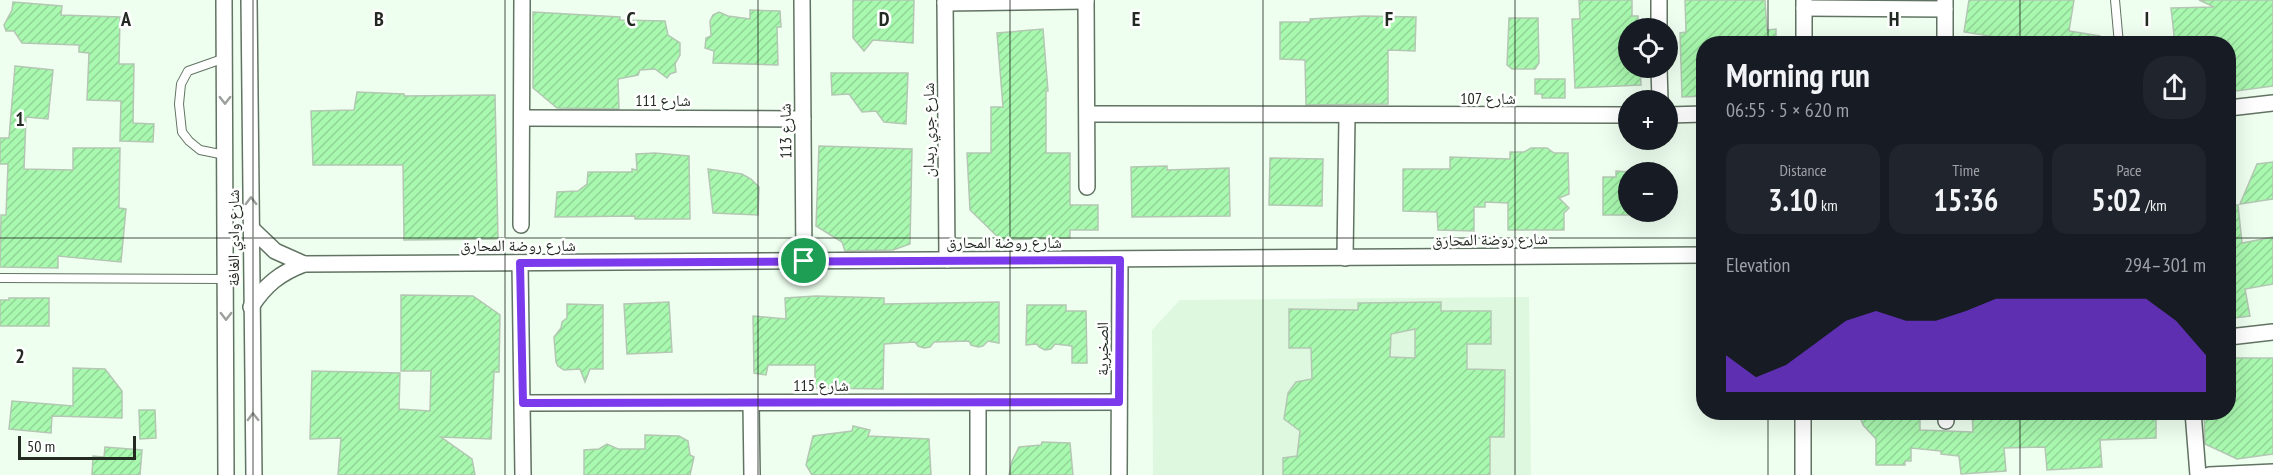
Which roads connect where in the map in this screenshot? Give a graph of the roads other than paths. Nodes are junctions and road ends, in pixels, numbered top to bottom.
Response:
1 (224, 0) edge
2 (249, 0) edge
3 (522, 0) edge
4 (802, 0) edge
5 (1659, 0) edge
6 (2115, 0) edge
7 (1086, 1) edge
8 (945, 2) edge
9 (1804, 4) edge
10 (1945, 4) edge
11 (1659, 18) edge
12 (1804, 36) edge
13 (1945, 36) edge
14 (2118, 36) edge
15 (225, 58) junction
16 (2273, 103) edge
17 (2236, 107) edge
18 (1088, 114) junction
19 (1696, 114) edge
20 (1618, 115) edge
21 (1678, 115) edge
22 (1347, 116) junction
23 (522, 118) junction
24 (803, 119) junction
25 (225, 155) junction
26 (1087, 187) dead end
27 (520, 225) dead end
28 (251, 228) junction
29 (1696, 255) edge
30 (1345, 258) junction
31 (947, 260) junction
32 (1120, 260) junction
33 (804, 261) junction
34 (520, 263) junction
35 (304, 264) junction
36 (0, 278) edge
37 (226, 279) junction
38 (251, 307) junction
39 (2273, 333) edge
40 (2236, 336) edge
41 (1119, 402) junction
42 (523, 403) junction
43 (978, 403) junction
44 (751, 404) junction
45 (1803, 420) edge
46 (2194, 420) edge
47 (2273, 472) edge
48 (226, 475) edge
49 (254, 475) edge
50 (523, 475) edge
51 (752, 475) edge
52 (978, 475) edge
53 (1119, 475) edge
54 (1803, 475) edge
55 (2198, 475) edge
56 (2209, 475) edge

1 - 15 street, شارع وادي الغافة
28 -> 2 street, شارع وادي الغافة
3 - 23 street
4 - 24 street, شارع 113
5 - 11 street
6 - 14 lane
7 - 8 street
7 - 18 street
8 - 31 street, شارع جري ربدان
9 - 10 street
9 - 12 street
10 - 13 street
15 -> 25 street, شارع وادي الغافة
15 - 25 lane
16 - 17 street
18 - 22 street, شارع 107
18 - 26 street
19 - 21 street
20 - 22 street, شارع 107
22 - 30 street
23 - 24 street, شارع 111
23 - 27 street
24 - 33 street, شارع 113
25 - 37 street, شارع وادي الغافة
28 - 35 street, شارع روضة المحارق
28 - 38 street, شارع وادي الغافة
29 - 30 street, شارع روضة المحارق
30 - 32 street, شارع روضة المحارق
31 - 32 street, شارع روضة المحارق
31 - 33 street, شارع روضة المحارق
32 - 41 street, الصخبرية
33 - 34 street, شارع روضة المحارق
34 - 35 street, شارع روضة المحارق
34 - 42 street
35 - 38 street, شارع روضة المحارق
36 - 37 lane
37 -> 48 street, شارع وادي الغافة
49 -> 38 street, شارع وادي الغافة
39 - 40 street
41 - 43 street, شارع 115
41 - 53 street, الصخبرية
42 - 44 street, شارع 115
42 - 50 street
43 - 44 street, شارع 115
43 - 52 street
44 - 51 street
45 - 54 street
46 - 55 street
47 - 56 street

